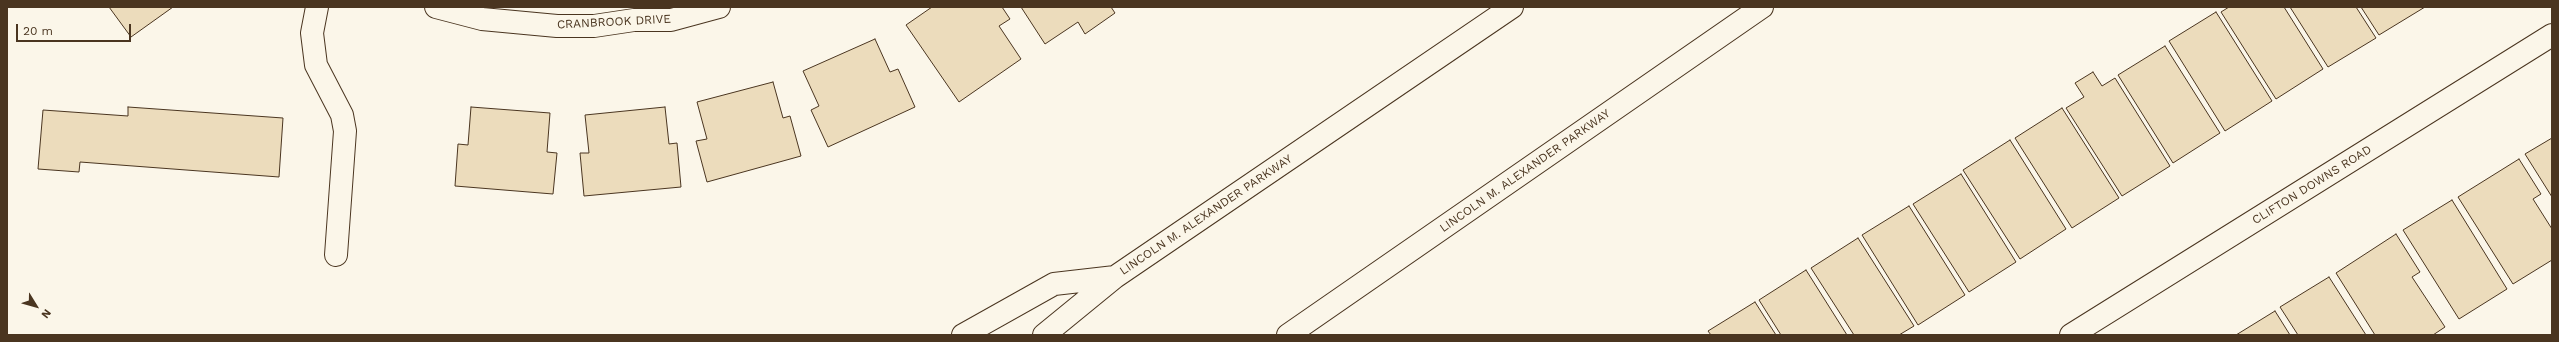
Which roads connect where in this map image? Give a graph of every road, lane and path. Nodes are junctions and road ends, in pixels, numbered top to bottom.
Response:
1 (317, 7) edge
2 (436, 7) edge
3 (719, 7) edge
4 (1512, 7) edge
5 (1762, 7) edge
6 (2552, 35) edge
7 (336, 256) dead end
8 (1115, 277) junction
9 (963, 335) edge
10 (1044, 335) edge
11 (1288, 335) edge
12 (2071, 335) edge

1 - 7 main road
2 - 3 main road, CRANBROOK DRIVE
4 - 8 main road, LINCOLN M. ALEXANDER PARKWAY
5 - 11 main road, LINCOLN M. ALEXANDER PARKWAY
6 - 12 main road, CLIFTON DOWNS ROAD
8 - 9 main road
8 - 10 main road, LINCOLN M. ALEXANDER PARKWAY

